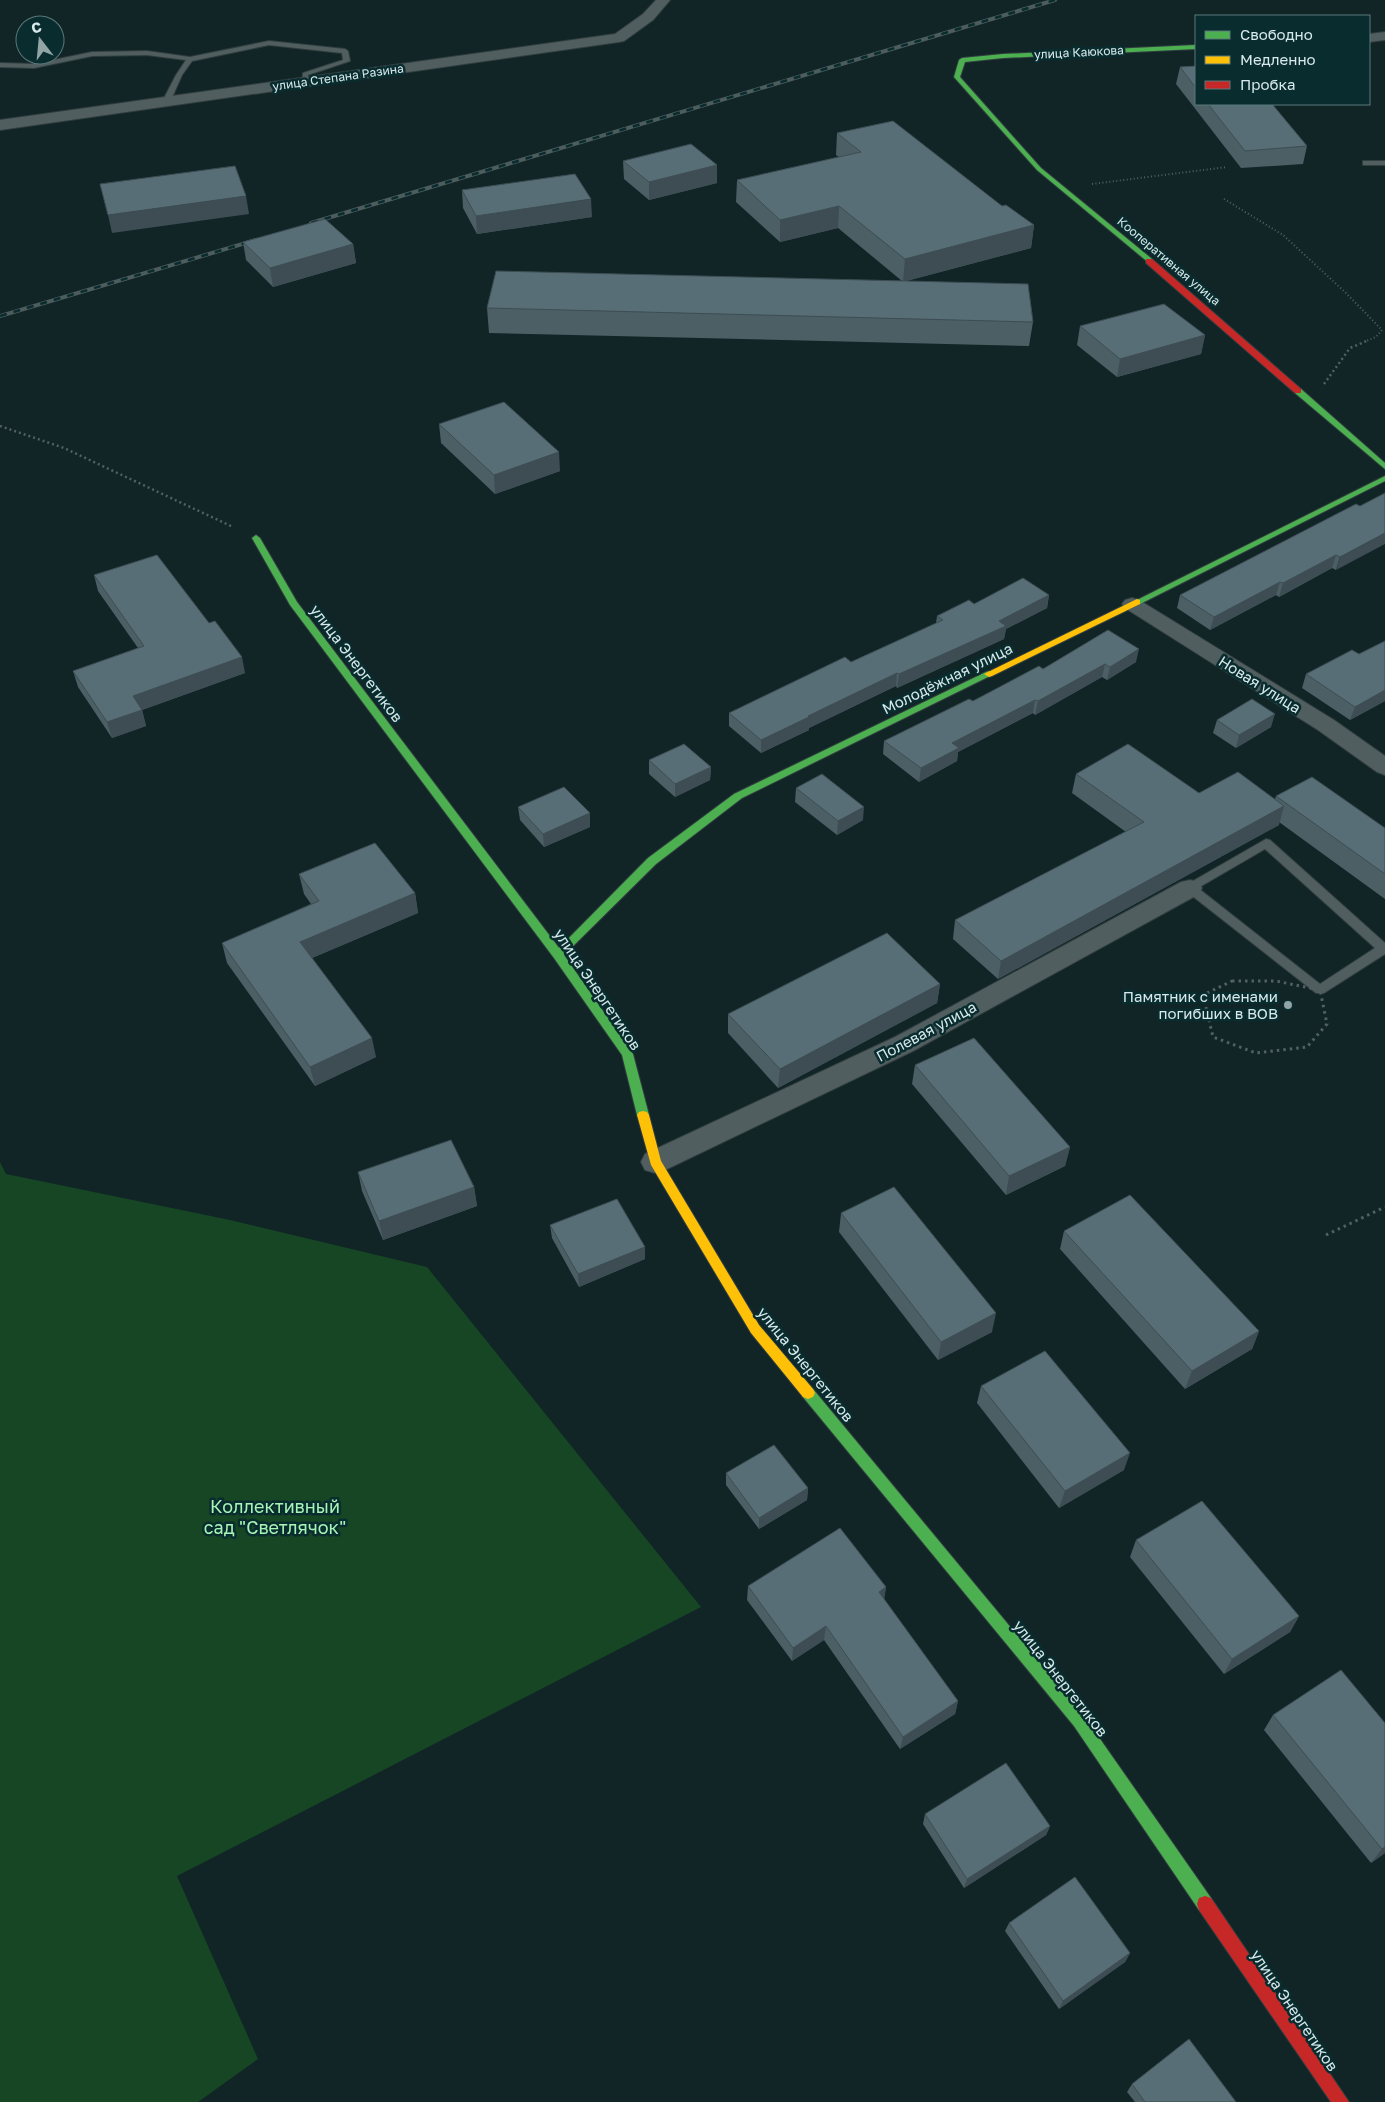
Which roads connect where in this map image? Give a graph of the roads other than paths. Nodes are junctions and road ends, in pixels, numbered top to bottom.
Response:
1 (663, 0) edge
2 (1385, 36) edge
3 (1370, 38) edge
4 (1195, 46) edge
5 (190, 59) junction
6 (962, 60) joint
7 (0, 65) edge
8 (305, 82) junction
9 (166, 102) junction
10 (0, 125) edge
11 (1366, 163) dead end
12 (1385, 163) edge
13 (1385, 468) edge
14 (1385, 478) edge
15 (256, 538) road end
16 (1132, 604) junction
17 (1385, 740) edge
18 (1364, 752) junction
19 (1385, 767) edge
20 (1190, 888) junction
21 (1384, 948) edge
22 (558, 955) junction
23 (655, 1162) junction
24 (1341, 2102) edge

1 - 8 street, улица Степана Разина
2 - 3 street
4 - 6 street, улица Каюкова
5 - 7 lane
5 - 8 lane
5 - 9 lane
6 - 13 street, Кооперативная улица
8 - 9 street, улица Степана Разина
9 - 10 street, улица Степана Разина
11 - 12 lane
14 - 16 street, Молодёжная улица
15 - 22 street, улица Энергетиков
16 - 18 street, Новая улица
16 - 22 street, Молодёжная улица
17 - 18 street
18 - 19 street, Новая улица
20 - 21 lane
20 - 21 lane
20 - 23 street, Полевая улица
22 - 23 street, улица Энергетиков
23 - 24 street, улица Энергетиков

